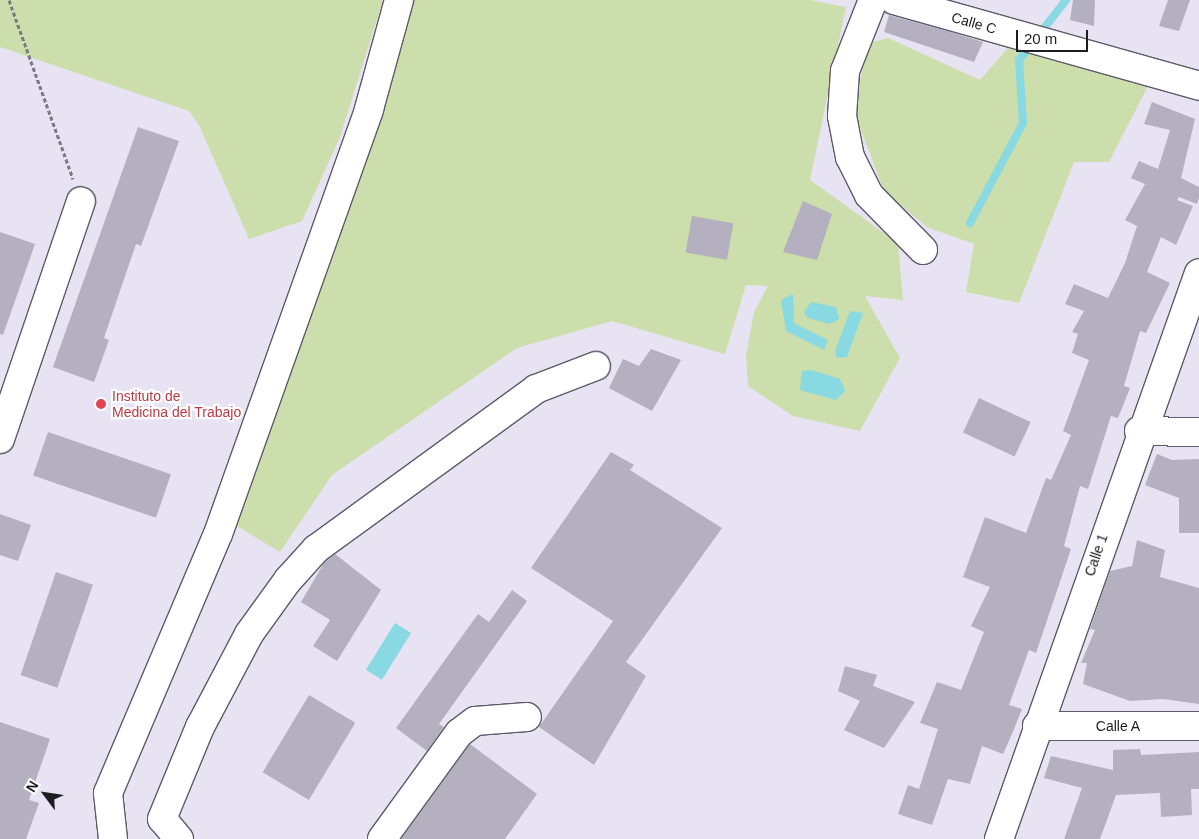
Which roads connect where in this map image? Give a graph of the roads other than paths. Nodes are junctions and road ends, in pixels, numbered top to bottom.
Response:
1 (399, 0) edge
2 (873, 0) edge
3 (894, 0) edge
4 (1199, 86) edge
5 (81, 201) road end
6 (923, 250) dead end
7 (1199, 273) edge
8 (596, 366) dead end
9 (1139, 431) junction
10 (1199, 432) edge
11 (0, 439) edge
12 (527, 717) dead end
13 (1037, 726) junction
14 (1199, 726) edge
15 (112, 839) edge
16 (179, 839) edge
17 (382, 839) edge
18 (999, 839) edge

1 - 15 street
2 - 6 street
3 - 4 street, Calle C
5 - 11 street
7 - 9 street, Calle 1
8 - 16 street
9 - 10 street
9 - 13 street, Calle 1
12 - 17 street
13 - 14 street, Calle A
13 - 18 street, Calle 1

